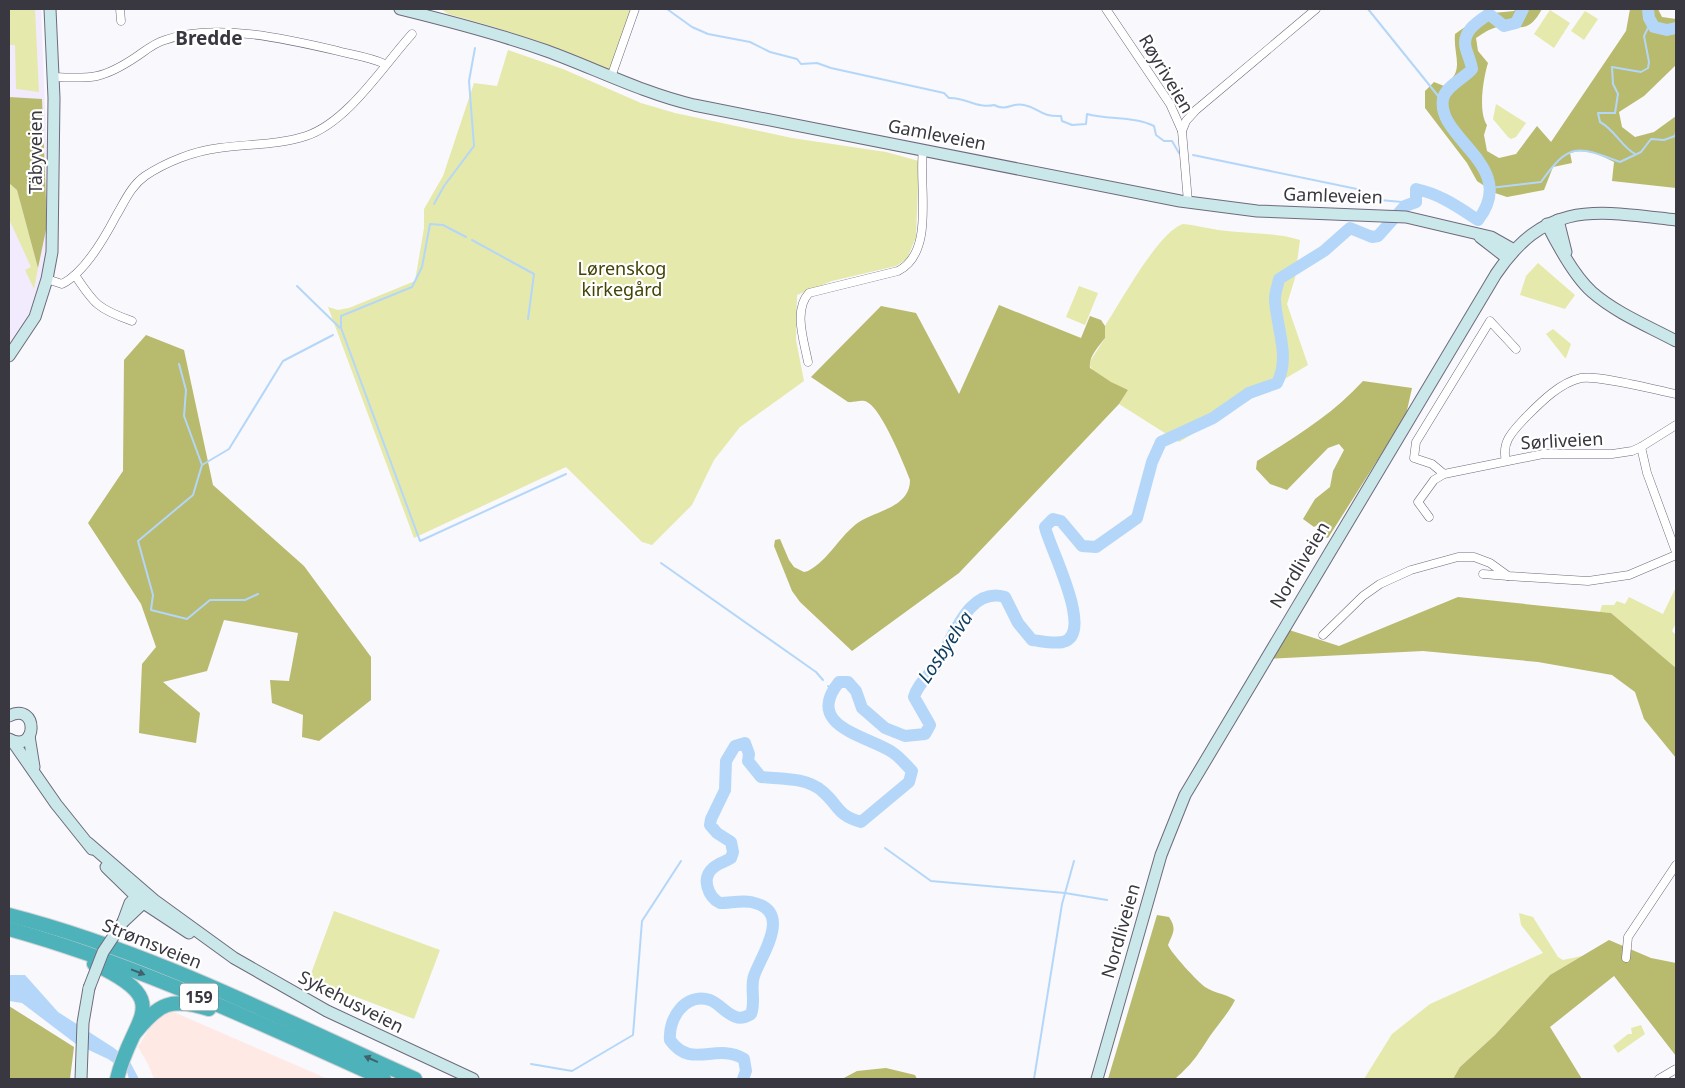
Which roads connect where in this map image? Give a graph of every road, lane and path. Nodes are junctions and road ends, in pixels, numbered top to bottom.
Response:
1 (50, 9) edge
2 (120, 9) edge
3 (400, 9) edge
4 (635, 9) edge
5 (1106, 9) edge
6 (1316, 9) edge
7 (434, 13) edge
8 (121, 21) dead end
9 (412, 34) dead end
10 (385, 64) junction
11 (54, 77) junction
12 (610, 77) junction
13 (1182, 131) junction
14 (923, 150) junction
15 (1188, 202) junction
16 (1676, 220) edge
17 (1553, 222) junction
18 (1510, 254) junction
19 (74, 275) junction
20 (47, 279) junction
21 (132, 322) dead end
22 (1676, 341) edge
23 (1516, 348) dead end
24 (9, 356) edge
25 (808, 362) dead end
26 (1676, 394) edge
27 (1676, 425) edge
28 (1641, 447) junction
29 (1506, 461) junction
30 (1444, 474) junction
31 (1429, 517) dead end
32 (1676, 553) edge
33 (1482, 574) dead end
34 (1508, 576) junction
35 (1323, 635) dead end
36 (12, 712) edge
37 (29, 736) junction
38 (11, 741) edge
39 (36, 775) junction
40 (1676, 865) edge
41 (140, 896) junction
42 (9, 909) edge
43 (9, 915) edge
44 (9, 929) edge
45 (9, 934) edge
46 (91, 940) junction
47 (1626, 958) dead end
48 (135, 1033) junction
49 (1676, 1068) edge
50 (81, 1075) edge
51 (119, 1075) edge
52 (378, 1079) edge
53 (384, 1079) edge
54 (415, 1079) edge
55 (473, 1079) edge
56 (1097, 1079) edge
57 (1659, 1079) edge

1 - 11 main road, Täbyveien
2 - 8 street
3 - 7 main road, Gamleveien
4 - 12 street
5 - 13 street, Røyriveien
6 - 13 street
7 - 12 main road, Gamleveien
9 - 10 street
10 - 11 street
10 - 19 street
11 - 20 main road, Täbyveien
12 - 14 main road, Gamleveien
13 - 15 street, Røyriveien
14 - 15 main road, Gamleveien
14 - 25 street
15 - 18 main road, Gamleveien
16 - 17 main road, Nordliveien
17 - 18 main road, Nordliveien
17 - 22 main road
18 - 56 main road, Nordliveien
19 - 20 street
19 - 21 street
20 - 24 main road, Täbyveien
23 - 30 street
26 - 29 street
27 - 28 street, Sørliveien
28 - 29 street, Sørliveien
28 - 32 street
29 - 30 street, Sørliveien
30 - 31 street
32 - 34 street
33 - 34 street
34 - 35 street
36 - 37 main road, Sykehusveien
37 - 38 main road
37 - 39 main road, Sykehusveien
38 - 39 main road, Sykehusveien
39 - 41 main road, Sykehusveien
40 - 47 street
41 - 50 main road, bridge
41 - 55 main road, Sykehusveien
42 - 46 highway
43 - 46 highway, Strømsveien / 159
44 -> 53 highway, Strømsveien / 159
45 - 48 highway
54 -> 46 highway, Strømsveien / 159
48 - 51 highway
48 - 52 highway
49 - 57 street

